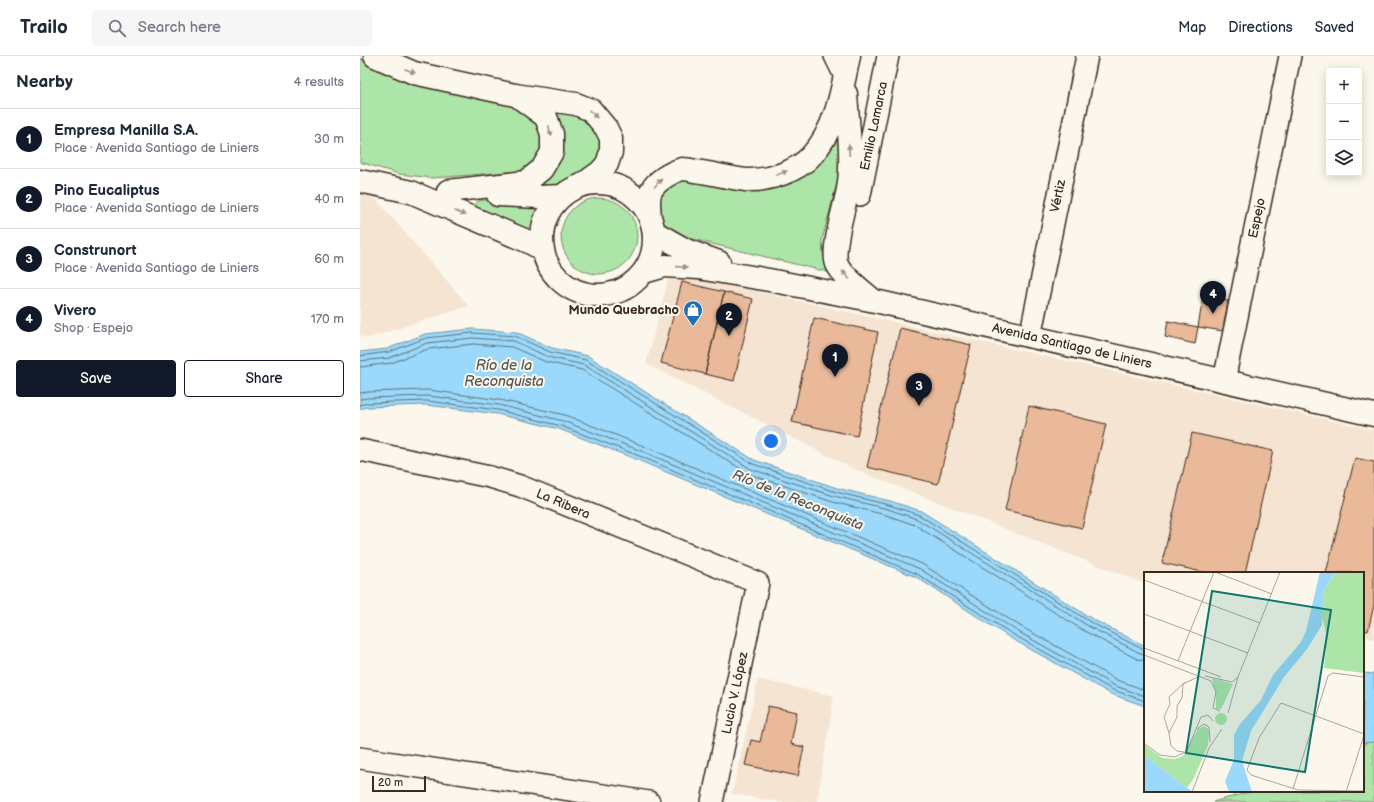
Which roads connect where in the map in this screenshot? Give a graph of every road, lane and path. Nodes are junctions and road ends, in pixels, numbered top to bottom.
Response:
1 (374, 56) edge
2 (835, 56) edge
3 (888, 56) edge
4 (1087, 56) edge
5 (1290, 56) edge
6 (847, 66) edge
7 (515, 95) junction
8 (360, 181) edge
9 (582, 185) junction
10 (448, 191) junction
11 (411, 192) junction
12 (562, 196) junction
13 (860, 196) dead end
14 (652, 225) junction
15 (543, 250) junction
16 (644, 272) junction
17 (769, 280) junction
18 (875, 301) junction
19 (1030, 337) junction
20 (1224, 381) junction
21 (1374, 415) edge
22 (360, 450) edge
23 (758, 584) joint
24 (360, 758) edge
25 (649, 802) edge
26 (712, 802) edge

1 -> 7 main road
2 - 6 street
3 - 13 street, Emilio Lamarca
4 - 19 street, Vértiz
5 - 20 street, Espejo
14 -> 6 main road
18 -> 6 main road
7 -> 9 main road
7 -> 10 main road
8 - 11 main road
9 - 12 main road
9 - 14 main road
10 - 11 main road
10 - 12 main road
11 -> 15 main road
12 - 15 main road
14 - 16 main road
14 - 17 main road, Avenida Santiago de Liniers
15 - 16 main road
16 -> 17 main road, Avenida Santiago de Liniers
17 - 18 main road, Avenida Santiago de Liniers
18 - 19 main road, Avenida Santiago de Liniers
19 - 20 main road, Avenida Santiago de Liniers
20 - 21 main road, Avenida Santiago de Liniers
22 - 23 street, La Ribera
23 - 26 street, Lucio V. López
24 - 25 street

